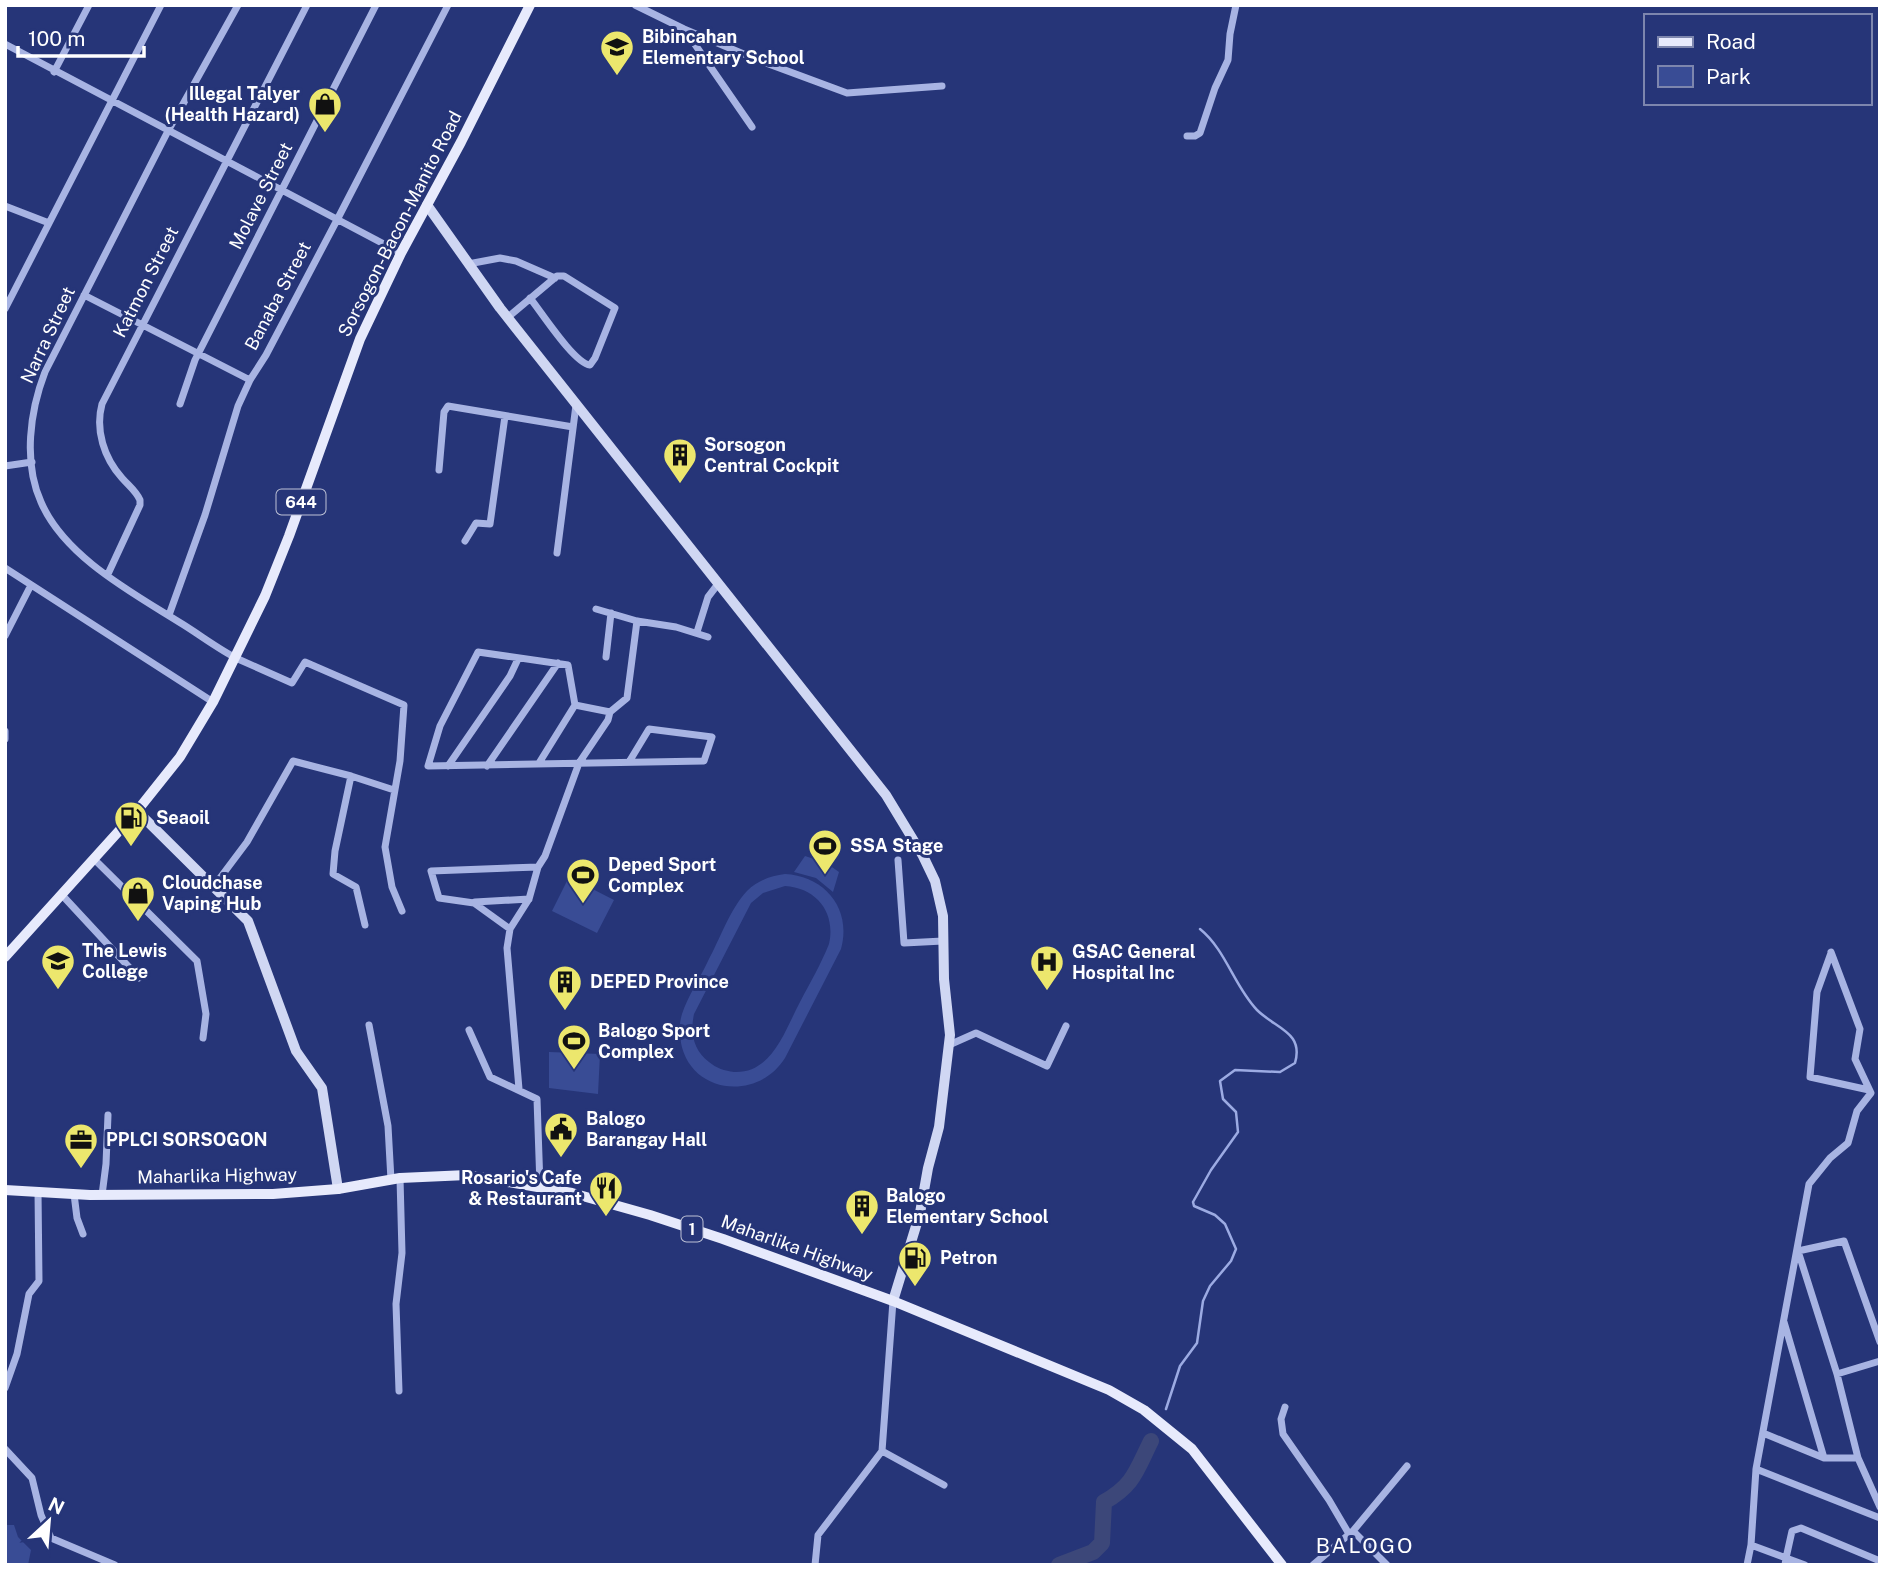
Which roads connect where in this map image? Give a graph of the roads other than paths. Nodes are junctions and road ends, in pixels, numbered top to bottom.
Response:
1 (89, 5) edge
2 (160, 5) edge
3 (238, 5) edge
4 (307, 5) edge
5 (376, 5) edge
6 (447, 5) edge
7 (530, 5) edge
8 (635, 5) edge
9 (1236, 5) edge
10 (684, 29) junction
11 (5, 44) edge
12 (54, 72) junction
13 (942, 86) dead end
14 (111, 101) junction
15 (752, 127) dead end
16 (169, 131) junction
17 (1187, 136) dead end
18 (226, 161) junction
19 (282, 191) junction
20 (427, 205) junction
21 (5, 206) edge
22 (337, 220) junction
23 (49, 223) junction
24 (401, 253) junction
25 (468, 264) junction
26 (555, 278) junction
27 (84, 295) junction
28 (530, 298) junction
29 (5, 309) edge
30 (507, 318) junction
31 (142, 325) junction
32 (198, 354) junction
33 (250, 380) junction
34 (180, 404) dead end
35 (576, 405) junction
36 (505, 416) junction
37 (573, 427) junction
38 (32, 462) junction
39 (5, 466) edge
40 (439, 470) dead end
41 (465, 541) dead end
42 (557, 553) dead end
43 (5, 568) edge
44 (108, 574) junction
45 (718, 584) junction
46 (31, 585) junction
47 (596, 609) dead end
48 (611, 613) junction
49 (169, 615) junction
50 (636, 621) junction
51 (697, 632) junction
52 (5, 636) edge
53 (708, 637) dead end
54 (606, 657) dead end
55 (236, 658) junction
56 (518, 659) junction
57 (558, 663) junction
58 (214, 702) junction
59 (575, 705) junction
60 (610, 712) junction
61 (5, 731) edge
62 (5, 739) edge
63 (629, 762) junction
64 (539, 763) junction
65 (579, 763) junction
66 (448, 766) junction
67 (487, 766) junction
68 (351, 776) junction
69 (394, 790) junction
70 (137, 811) junction
71 (95, 860) junction
72 (898, 860) dead end
73 (538, 867) junction
74 (214, 886) junction
75 (62, 895) junction
76 (529, 899) junction
77 (474, 902) junction
78 (402, 911) dead end
79 (365, 925) dead end
80 (510, 929) junction
81 (943, 941) junction
82 (5, 957) edge
83 (139, 978) dead end
84 (369, 1025) dead end
85 (1066, 1026) dead end
86 (469, 1030) dead end
87 (203, 1038) dead end
88 (949, 1045) junction
89 (519, 1089) junction
90 (1869, 1090) junction
91 (108, 1115) dead end
92 (396, 1179) junction
93 (540, 1186) junction
94 (338, 1189) junction
95 (5, 1190) edge
96 (38, 1191) junction
97 (74, 1194) junction
98 (102, 1195) junction
99 (83, 1234) dead end
100 (1798, 1251) junction
101 (893, 1301) junction
102 (1784, 1322) junction
103 (1880, 1342) edge
104 (1880, 1361) edge
105 (1837, 1374) junction
106 (5, 1388) edge
107 (399, 1391) dead end
108 (1285, 1408) dead end
109 (1763, 1433) junction
110 (5, 1449) edge
111 (882, 1451) junction
112 (1824, 1458) junction
113 (1858, 1458) junction
114 (1407, 1466) dead end
115 (1756, 1469) junction
116 (944, 1485) dead end
117 (1880, 1507) edge
118 (1880, 1518) edge
119 (1351, 1532) junction
120 (1751, 1545) junction
121 (1785, 1561) edge
122 (1880, 1561) edge
123 (115, 1565) edge
124 (815, 1565) edge
125 (1282, 1565) edge
126 (1313, 1565) edge
127 (1387, 1565) edge
128 (1747, 1565) edge
129 (1804, 1565) edge

1 - 12 street
2 - 14 street
3 - 16 street, Narra Street
4 - 18 street, Katmon Street
5 - 19 street, Molave Street
6 - 22 street, Banaba Street
7 - 20 main road, Sorsogon-Bacon-Manito Road / 644
8 - 10 street
9 - 17 street
10 - 13 street
10 - 15 street
11 - 12 street
12 - 14 street
14 - 16 street
14 - 23 street
16 - 18 street
16 - 27 street, Narra Street
18 - 19 street
18 - 31 street, Katmon Street
19 - 22 street
19 - 32 street, Molave Street
20 - 24 main road, Sorsogon-Bacon-Manito Road / 644
20 - 25 street
21 - 23 street
22 - 24 street
22 - 33 street, Banaba Street
23 - 29 street
24 - 55 main road, Sorsogon-Bacon-Manito Road / 644
25 - 26 street
25 - 30 street
26 - 28 street
26 - 28 street
27 - 31 street
27 - 38 street, Narra Street
28 - 30 street
30 - 35 street
31 - 32 street
31 - 44 street, Katmon Street
32 - 33 street
32 - 34 street, Molave Street
33 - 49 street, Banaba Street
35 - 37 street
35 - 45 street
36 - 37 street
36 - 40 street
36 - 41 street
37 - 42 street
38 - 39 street
38 - 44 street, Narra Street
43 - 46 street
44 - 49 street, Narra Street
45 - 51 street
45 - 81 street
46 - 52 street
46 - 58 street
47 - 48 street
48 - 50 street
48 - 54 street
49 - 55 street, Narra Street
50 - 51 street
50 - 60 street
51 - 53 street
55 - 58 main road, Sorsogon-Bacon-Manito Road / 644
55 - 69 street, Narra Street
56 - 57 street
56 - 66 street
56 - 66 street
57 - 59 street
57 - 67 street
58 - 70 main road, Sorsogon-Bacon-Manito Road / 644
59 - 60 street
59 - 64 street
60 - 65 street
61 - 62 street
63 - 63 street
63 - 65 street
64 - 65 street
64 - 67 street
65 - 73 street
66 - 67 street
68 - 69 street
68 - 74 street
68 - 79 street
69 - 78 street
70 - 71 main road, Sorsogon-Bacon-Manito Road / 644
70 - 74 street
71 - 75 main road, Sorsogon-Bacon-Manito Road / 644
71 - 87 street
72 - 81 street
73 - 76 street
73 - 77 street
74 - 94 street
75 - 82 main road, Sorsogon-Bacon-Manito Road / 644
75 - 83 street
76 - 77 street
76 - 80 street
77 - 80 street
80 - 89 street
81 - 88 street
84 - 92 street
85 - 88 street
86 - 89 street
88 - 101 street
89 - 93 street
90 - 90 street
90 - 100 street
91 - 98 street
92 - 93 main road, Maharlika Highway / 1
92 - 94 main road, Maharlika Highway / 1
92 - 107 street
93 - 101 main road, Maharlika Highway / 1
94 - 98 main road, Maharlika Highway / 1
95 - 96 main road, Maharlika Highway / 1
96 - 97 main road, Maharlika Highway / 1
96 - 106 street
97 - 98 main road, Maharlika Highway / 1
97 - 99 street
100 - 102 street
100 - 103 street
100 - 105 street
101 - 111 street
101 - 125 main road, Maharlika Highway / 1
102 - 109 street
102 - 112 street
104 - 105 street
105 - 113 street
108 - 119 street
109 - 112 street
109 - 115 street
110 - 123 street
111 - 116 street
111 - 124 street
112 - 113 street
113 - 117 street
114 - 119 street
115 - 118 street
115 - 120 street
119 - 126 street
119 - 127 street
120 - 121 street
120 - 128 street
121 - 122 street
121 - 129 street

